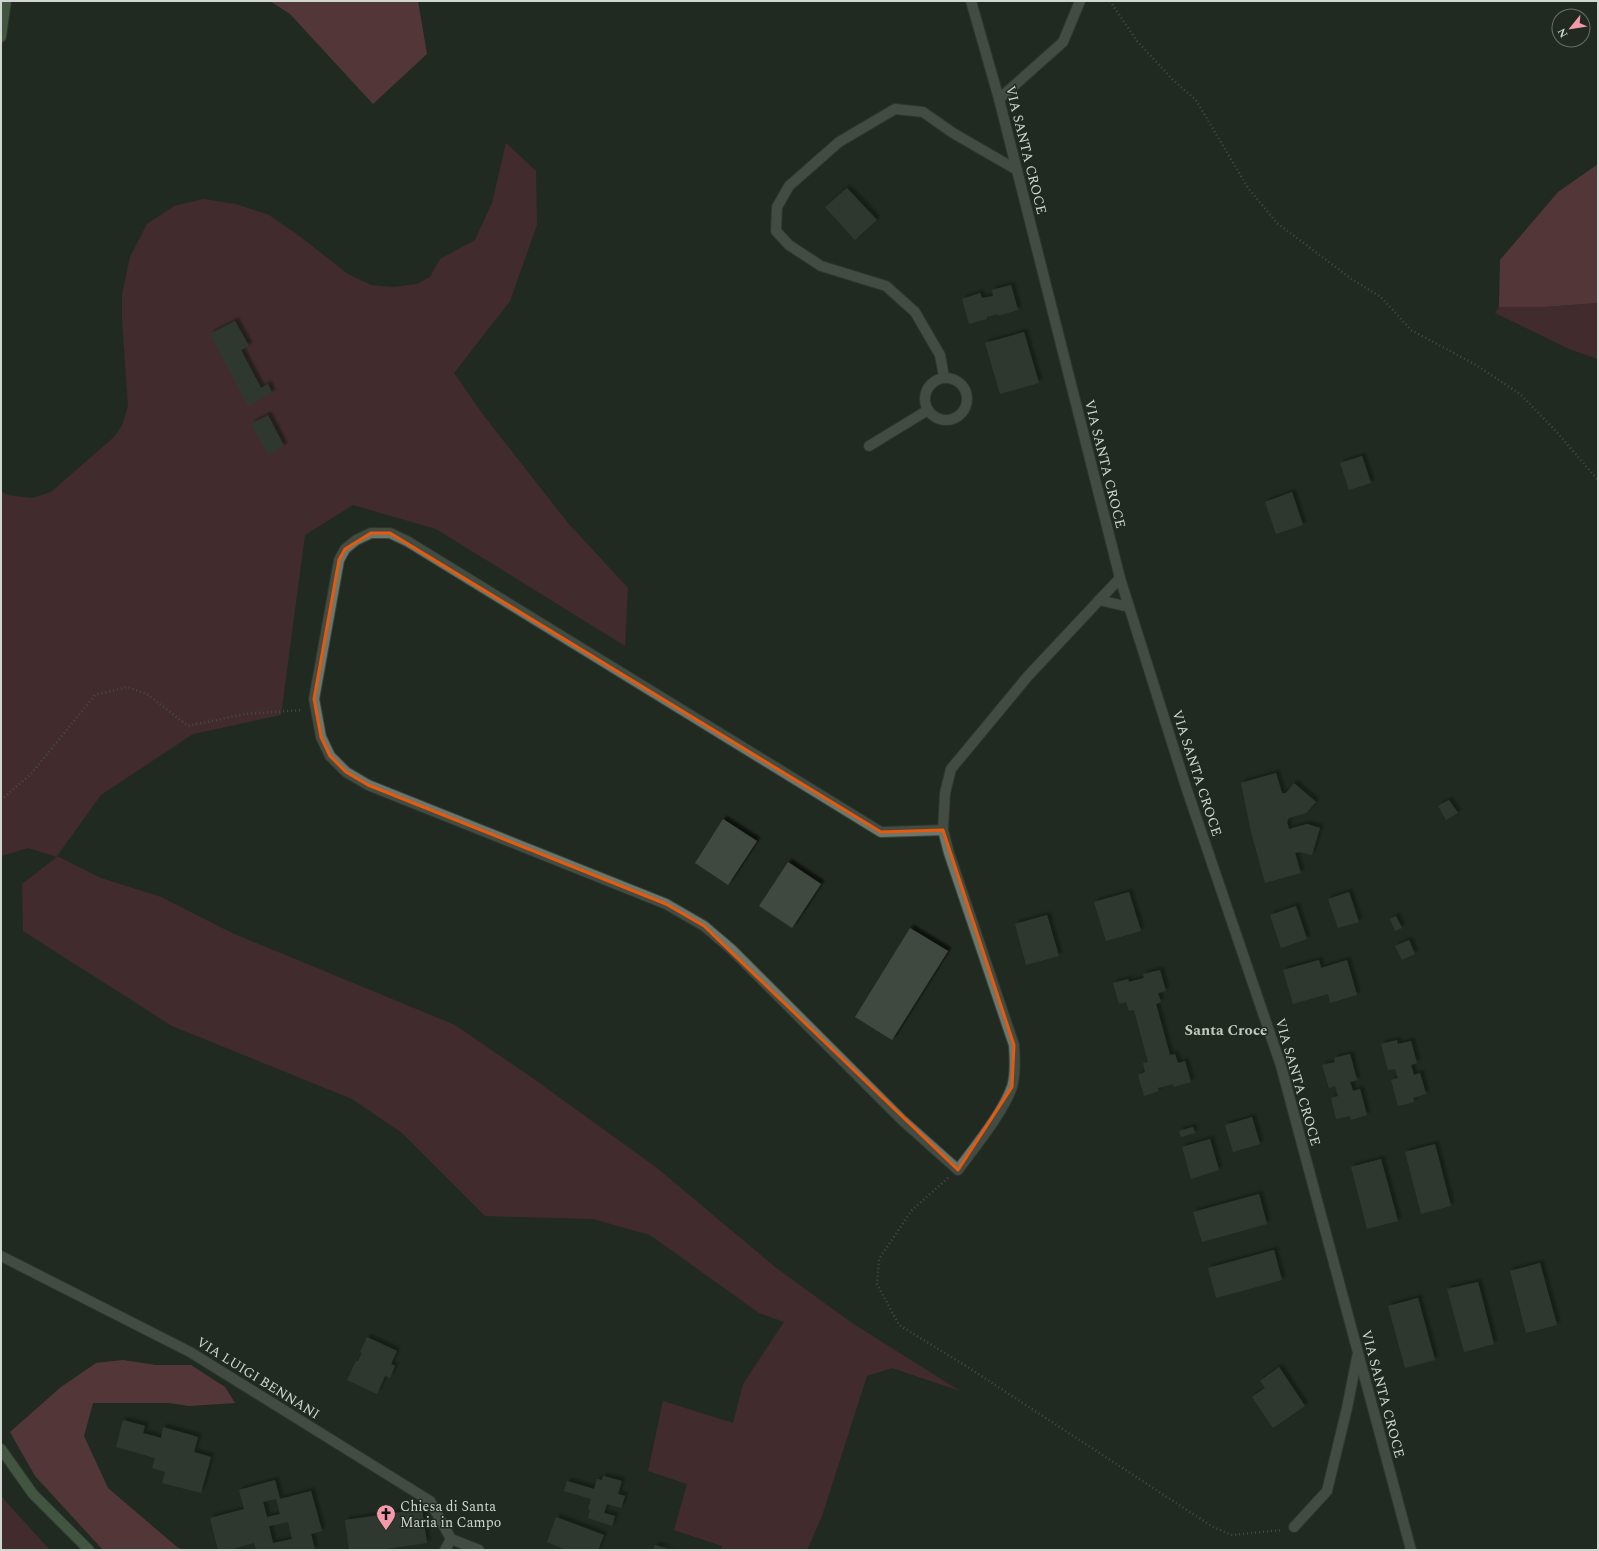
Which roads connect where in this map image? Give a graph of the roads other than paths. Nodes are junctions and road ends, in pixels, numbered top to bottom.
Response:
1 (6, 1) edge
2 (971, 1) edge
3 (1080, 1) edge
4 (1, 37) edge
5 (999, 99) junction
6 (1017, 170) junction
7 (944, 377) junction
8 (928, 410) junction
9 (869, 446) dead end
10 (1120, 578) junction
11 (1099, 600) junction
12 (1129, 607) junction
13 (943, 830) junction
14 (1, 1256) edge
15 (1358, 1354) junction
16 (1, 1449) edge
17 (1294, 1527) road end
18 (451, 1539) junction
19 (89, 1550) edge
20 (445, 1550) edge
21 (480, 1550) edge
22 (1411, 1550) edge

1 - 4 main road
2 - 5 street, VIA SANTA CROCE
3 - 5 street
5 - 6 street, VIA SANTA CROCE
6 - 7 street
6 - 10 street, VIA SANTA CROCE
7 - 8 street
7 - 8 street
8 - 9 street
10 - 11 street
10 - 12 street, VIA SANTA CROCE
11 - 12 street
11 - 13 street
12 - 15 street, VIA SANTA CROCE
13 - 13 street
14 - 18 street, VIA LUIGI BENNANI
15 - 17 street
15 - 22 street, VIA SANTA CROCE
16 - 19 main road
18 - 20 street
18 - 21 street

